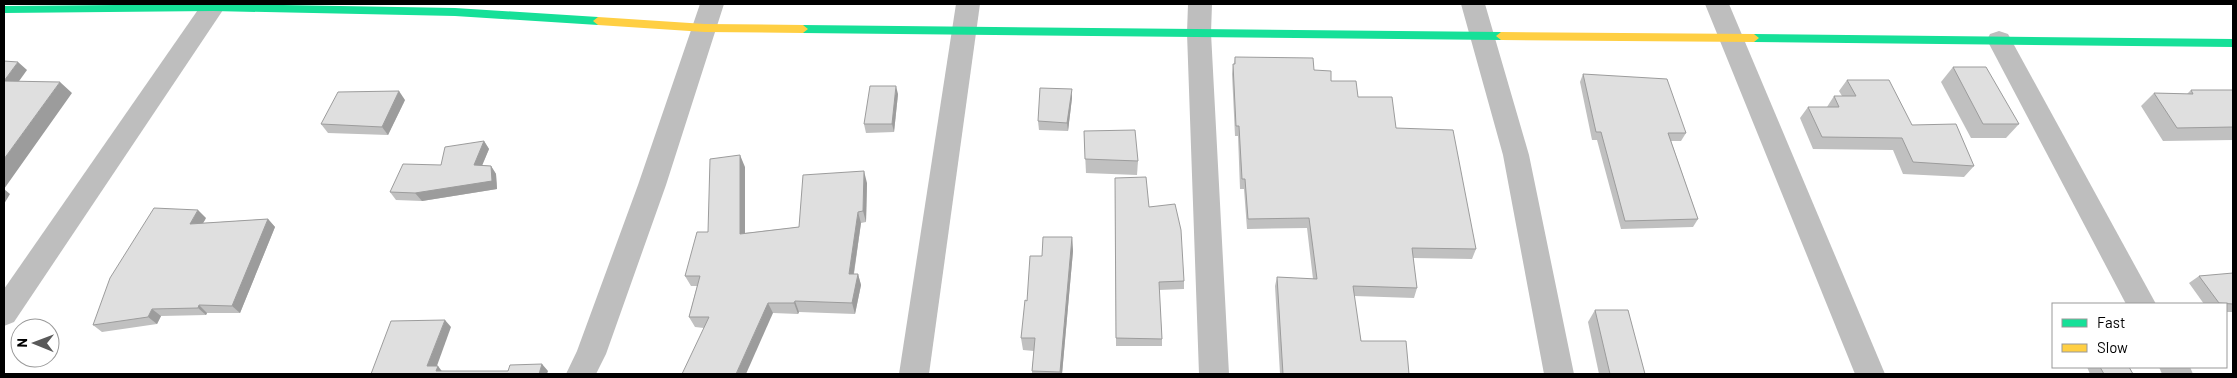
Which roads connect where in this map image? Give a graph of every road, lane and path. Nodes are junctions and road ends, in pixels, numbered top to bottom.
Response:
1 (1200, 4) edge
2 (1473, 4) edge
3 (1717, 4) edge
4 (214, 5) edge
5 (457, 8) edge
6 (4, 10) edge
7 (709, 16) edge
8 (967, 17) edge
9 (1199, 32) junction
10 (1481, 35) junction
11 (1730, 38) junction
12 (2000, 40) junction
13 (2233, 42) edge
14 (2140, 303) edge
15 (4, 313) edge
16 (581, 374) edge
17 (914, 374) edge
18 (1214, 374) edge
19 (1559, 374) edge
20 (1870, 374) edge

1 - 9 street
2 - 10 street
3 - 11 street
4 - 5 street
4 - 6 street
4 - 15 street
5 - 7 street
7 - 8 street
7 - 16 street
8 - 9 street
8 - 17 street
9 - 10 street
9 - 18 street
10 - 11 street
10 - 19 street
11 - 12 street
11 - 20 street
12 - 13 street
12 - 14 street

